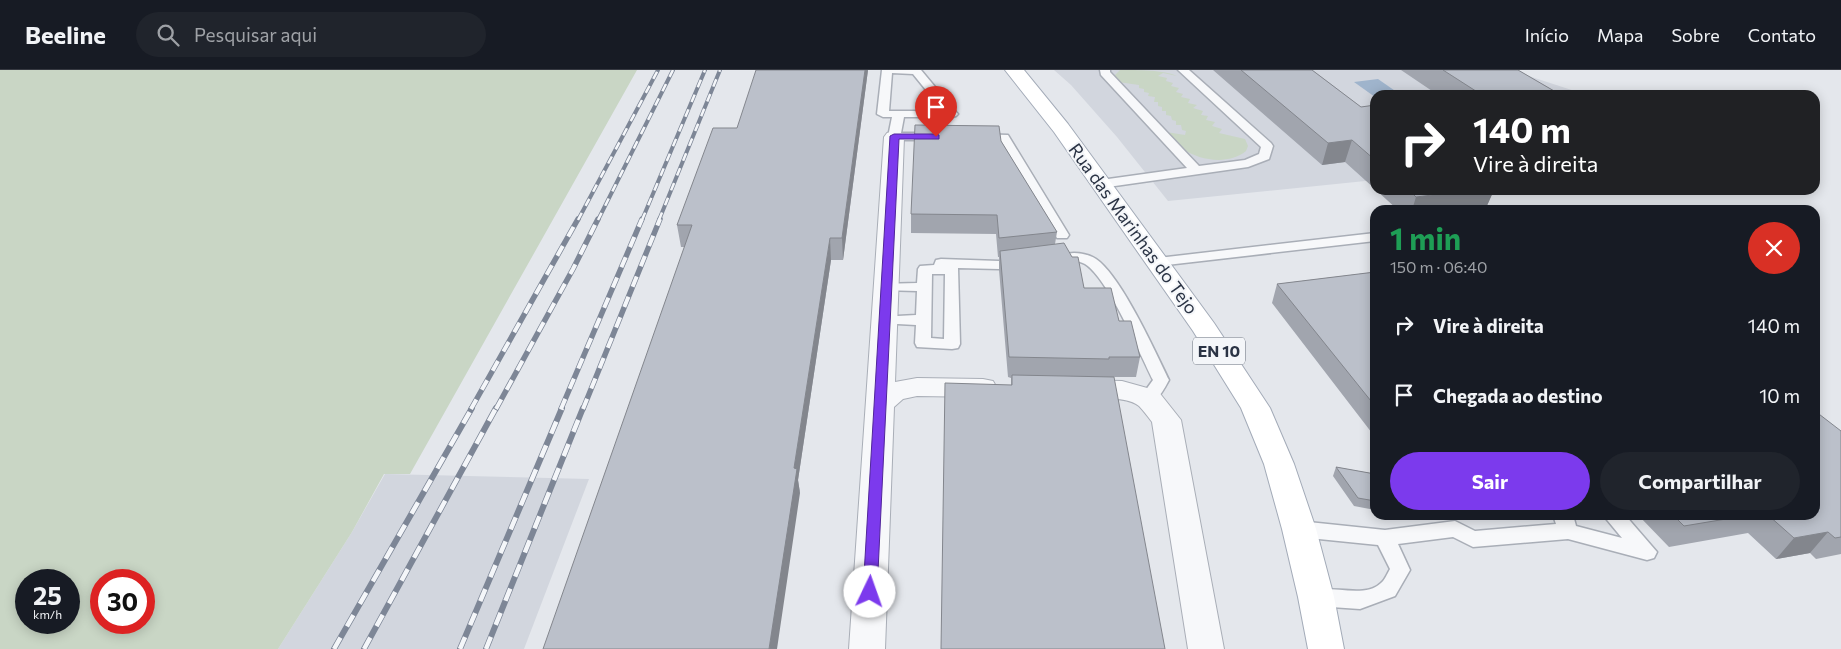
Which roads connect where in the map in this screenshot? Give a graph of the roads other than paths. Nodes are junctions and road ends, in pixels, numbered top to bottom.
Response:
1 (1002, 70) edge
2 (1014, 70) edge
3 (1105, 70) edge
4 (1183, 70) edge
5 (1031, 92) junction
6 (897, 125) junction
7 (947, 137) edge
8 (966, 138) edge
9 (1197, 171) junction
10 (1101, 184) junction
11 (1062, 235) dead end
12 (1370, 238) edge
13 (1158, 262) junction
14 (941, 270) junction
15 (886, 287) junction
16 (925, 287) junction
17 (884, 320) junction
18 (924, 320) junction
19 (1014, 388) edge
20 (1054, 389) edge
21 (1148, 398) junction
22 (879, 404) junction
23 (1618, 520) edge
24 (1565, 523) edge
25 (1299, 529) junction
26 (1385, 538) junction
27 (1316, 597) junction
28 (867, 649) edge
29 (1206, 649) edge
30 (1326, 649) edge

1 - 5 main road, EN 10
2 - 5 main road, Rua das Marinhas do Tejo / EN 10
3 - 9 lane
4 - 9 lane
5 - 10 main road, Rua das Marinhas do Tejo / EN 10
6 - 6 lane
6 - 7 lane
6 - 15 street
8 - 11 lane
9 - 10 lane
10 - 13 main road, Rua das Marinhas do Tejo / EN 10
12 - 13 lane
13 - 25 main road, Rua das Marinhas do Tejo / EN 10
14 - 16 lane
14 - 18 lane
14 - 21 lane
15 - 16 lane
15 - 17 street
16 - 18 lane
17 - 18 lane
17 - 22 street
19 - 22 street
20 - 21 street
21 - 29 street
22 - 28 street
23 - 24 lane
24 - 26 lane
25 - 26 lane
25 - 27 main road, Rua das Marinhas do Tejo / EN 10
26 - 27 lane
27 - 30 main road, Rua das Marinhas do Tejo / EN 10

